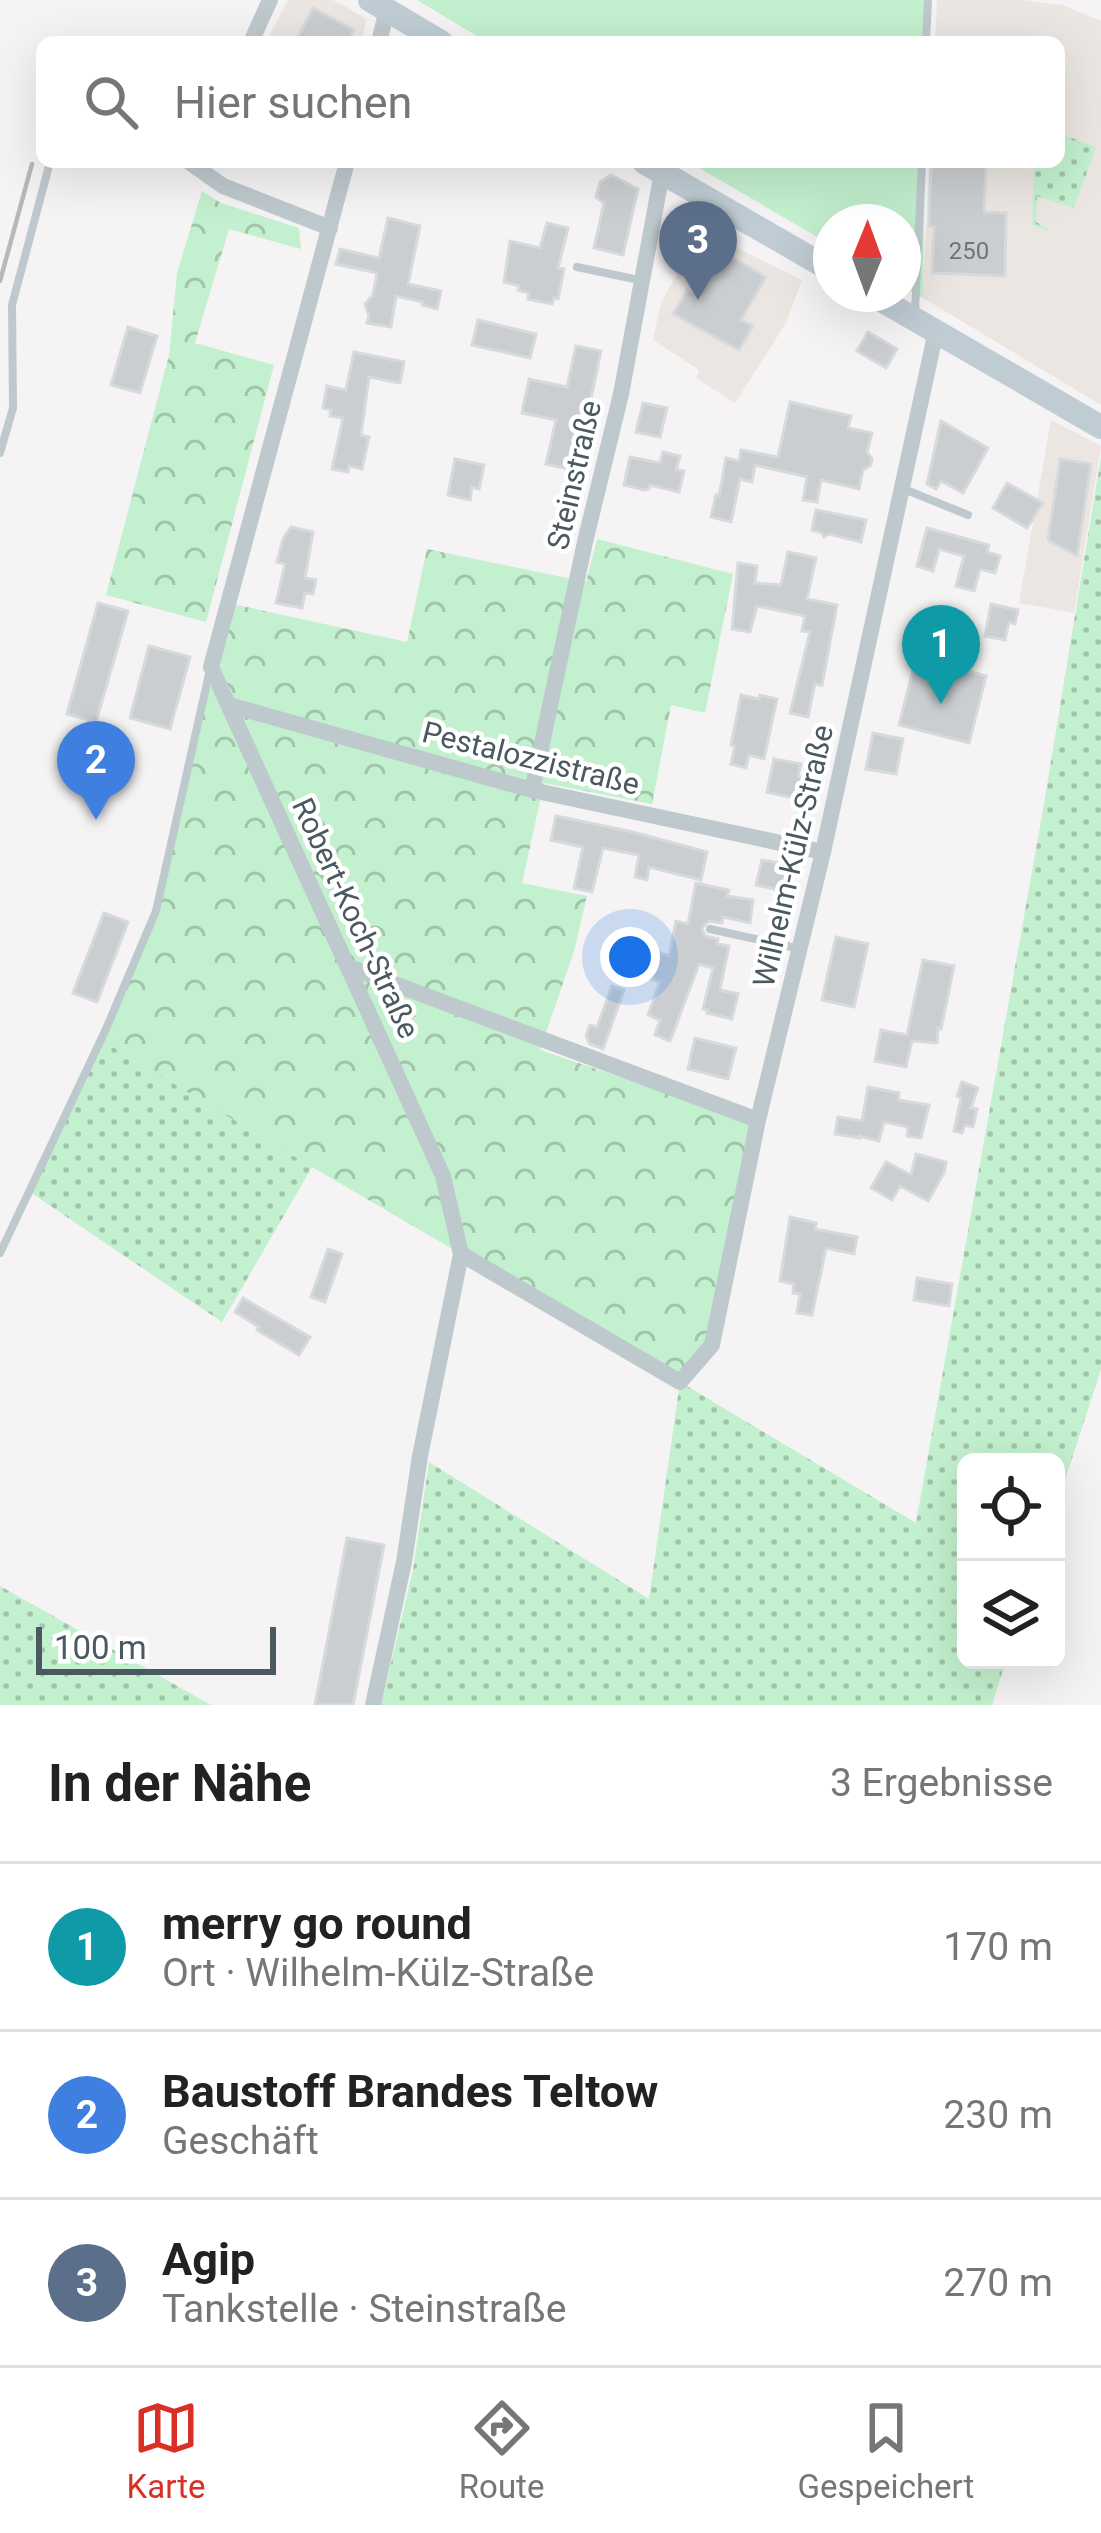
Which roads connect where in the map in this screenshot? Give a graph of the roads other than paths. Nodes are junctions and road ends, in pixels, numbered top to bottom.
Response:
1 (270, 0) edge
2 (928, 0) edge
3 (378, 5) edge
4 (254, 36) edge
5 (379, 36) edge
6 (431, 36) edge
7 (926, 36) edge
8 (48, 168) edge
9 (198, 168) edge
10 (345, 168) edge
11 (653, 168) edge
12 (655, 168) edge
13 (922, 168) edge
14 (330, 228) junction
15 (813, 260) edge
16 (577, 267) dead end
17 (641, 280) junction
18 (902, 312) edge
19 (912, 318) junction
20 (937, 331) junction
21 (1101, 427) edge
22 (0, 453) edge
23 (902, 489) junction
24 (968, 515) dead end
25 (211, 667) junction
26 (229, 705) junction
27 (532, 790) junction
28 (824, 852) junction
29 (710, 928) dead end
30 (800, 949) junction
31 (349, 967) junction
32 (758, 1120) junction
33 (0, 1253) edge
34 (461, 1254) junction
35 (373, 1705) edge

1 - 4 street
2 - 7 lane
3 - 5 street
3 - 6 main road
8 - 22 lane
9 - 14 street
10 - 14 street
11 - 17 street, Steinstraße
12 - 15 main road
13 - 19 lane
14 - 25 street
16 - 17 lane
17 - 27 street, Steinstraße
18 - 19 main road
19 - 20 main road
20 - 21 main road
20 - 23 street, Wilhelm-Külz-Straße
23 - 24 lane
23 - 28 street, Wilhelm-Külz-Straße
25 - 26 street, Robert-Koch-Straße
25 - 33 lane
26 - 27 street, Pestalozzistraße
26 - 31 street, Robert-Koch-Straße
27 - 28 street, Pestalozzistraße
28 - 30 street, Wilhelm-Külz-Straße
29 - 30 lane
30 - 32 street, Wilhelm-Külz-Straße
31 - 32 street
31 - 34 street, Robert-Koch-Straße
32 - 34 street, Wilhelm-Külz-Straße
34 - 35 street, Robert-Koch-Straße

